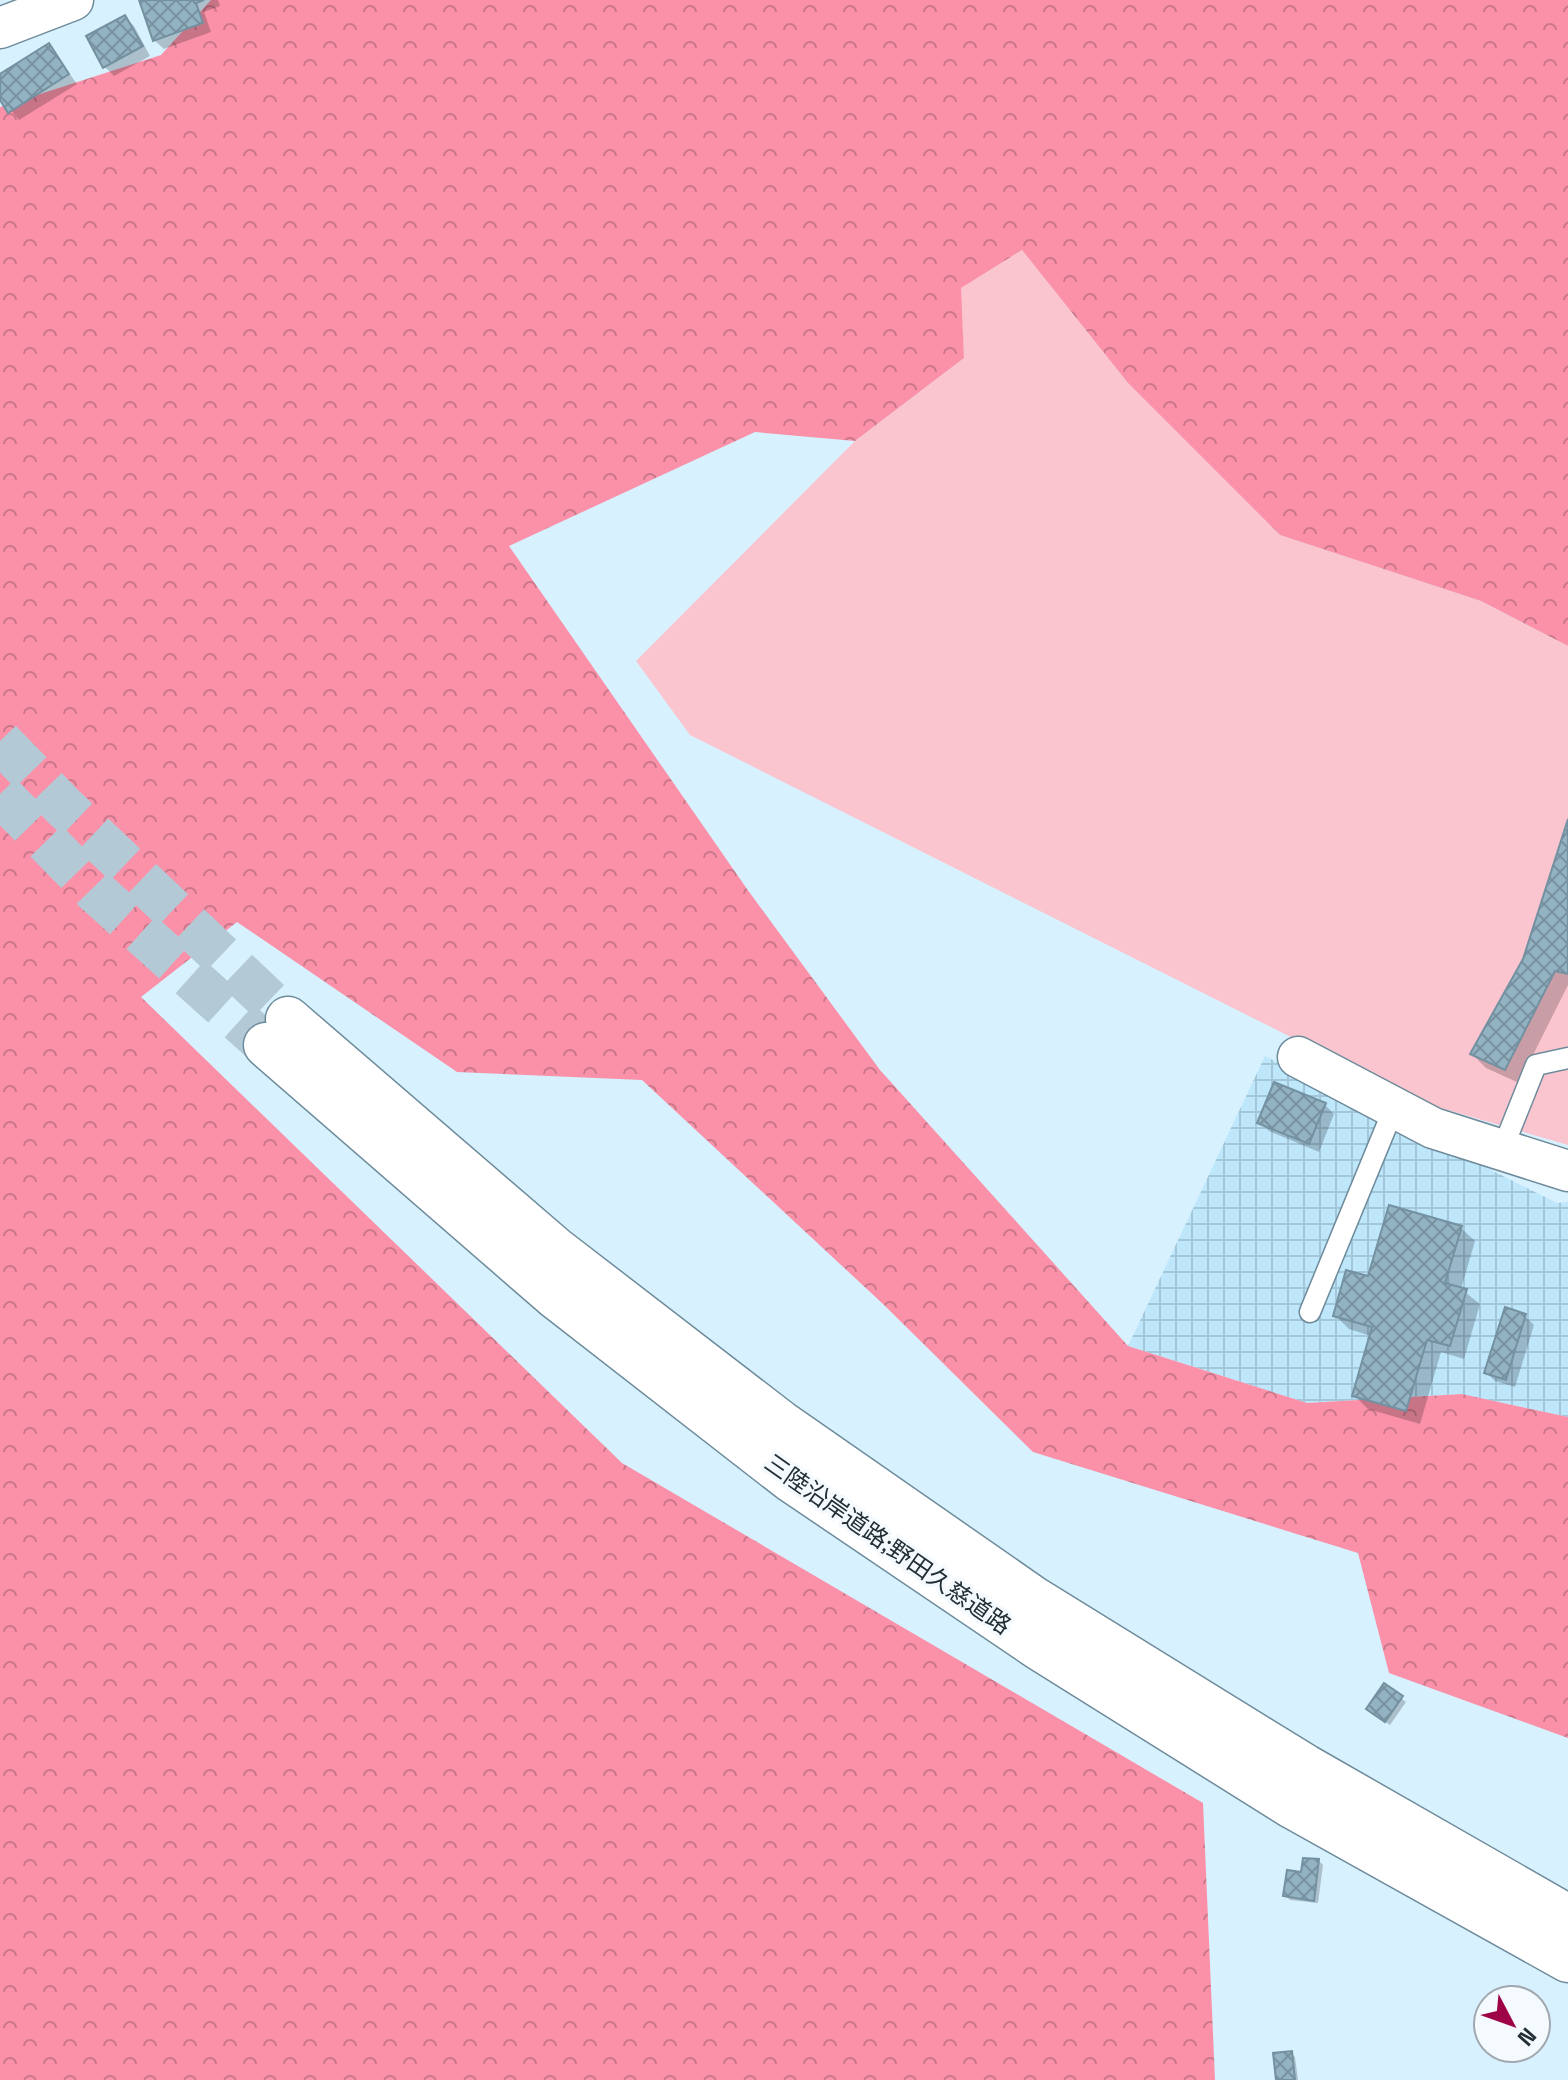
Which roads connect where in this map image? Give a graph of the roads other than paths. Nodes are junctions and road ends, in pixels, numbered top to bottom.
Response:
1 (73, 0) edge
2 (0, 28) edge
3 (1298, 1057) dead end
4 (1568, 1058) edge
5 (1394, 1108) junction
6 (1502, 1150) junction
7 (1568, 1171) edge
8 (1310, 1312) dead end
9 (1568, 1917) edge
10 (1568, 1960) edge

1 - 2 street
3 - 5 street
4 - 6 lane
5 - 6 street
5 - 8 lane
6 - 7 street
9 - 10 highway, 三陸沿岸道路;野田久慈道路

